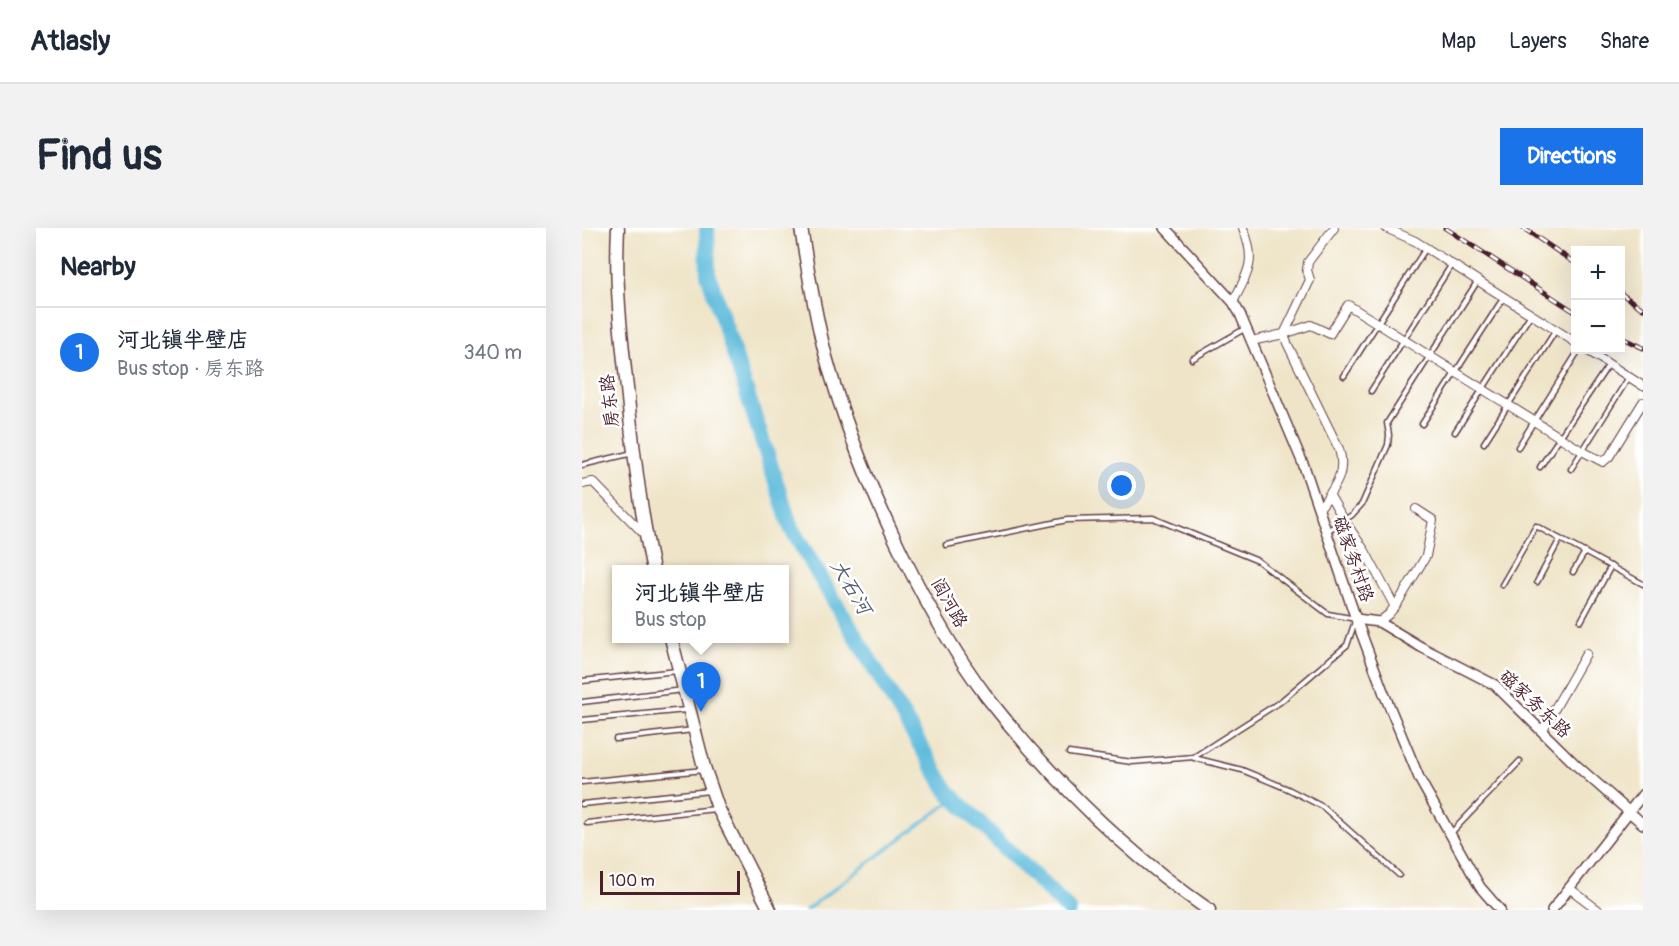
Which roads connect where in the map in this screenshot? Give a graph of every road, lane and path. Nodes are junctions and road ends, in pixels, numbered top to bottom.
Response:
1 (618, 228) edge
2 (801, 228) edge
3 (1165, 228) edge
4 (1243, 228) edge
5 (1334, 228) edge
6 (1386, 228) edge
7 (1426, 248) junction
8 (1452, 264) junction
9 (1478, 280) junction
10 (1504, 297) junction
11 (1233, 302) junction
12 (1531, 314) junction
13 (1378, 323) junction
14 (1246, 328) junction
15 (1556, 330) junction
16 (1284, 334) junction
17 (1404, 339) junction
18 (1571, 339) edge
19 (1251, 341) junction
20 (1576, 354) edge
21 (1593, 354) edge
22 (1430, 356) junction
23 (1192, 359) dead end
24 (1609, 364) junction
25 (1456, 372) junction
26 (1344, 376) dead end
27 (1629, 377) junction
28 (1643, 386) edge
29 (1482, 388) junction
30 (1371, 392) dead end
31 (1643, 402) edge
32 (1508, 405) junction
33 (1534, 421) junction
34 (1422, 424) dead end
35 (1455, 432) dead end
36 (1560, 437) junction
37 (1484, 443) dead end
38 (1518, 447) dead end
39 (1582, 451) junction
40 (633, 453) junction
41 (582, 465) edge
42 (1540, 467) dead end
43 (1571, 469) dead end
44 (582, 484) edge
45 (1329, 494) junction
46 (1319, 509) junction
47 (1416, 509) dead end
48 (1344, 520) junction
49 (1326, 531) junction
50 (646, 537) junction
51 (1560, 539) junction
52 (946, 545) dead end
53 (1585, 552) junction
54 (652, 565) edge
55 (1611, 566) junction
56 (1573, 572) dead end
57 (1537, 582) dead end
58 (1643, 584) edge
59 (1502, 585) dead end
60 (1395, 607) junction
61 (1356, 619) junction
62 (1581, 621) dead end
63 (1379, 622) junction
64 (672, 643) edge
65 (1586, 654) dead end
66 (680, 671) junction
67 (582, 681) edge
68 (684, 690) junction
69 (582, 702) edge
70 (690, 710) junction
71 (582, 720) edge
72 (695, 730) junction
73 (1542, 731) junction
74 (616, 739) dead end
75 (1069, 753) dead end
76 (1194, 758) junction
77 (1520, 760) dead end
78 (705, 770) junction
79 (582, 782) edge
80 (712, 791) junction
81 (1643, 794) edge
82 (582, 804) edge
83 (718, 808) junction
84 (1629, 812) junction
85 (587, 823) dead end
86 (1643, 824) edge
87 (1450, 834) junction
88 (1399, 875) dead end
89 (1569, 888) junction
90 (770, 910) edge
91 (1209, 910) edge
92 (1500, 910) edge
93 (1552, 910) edge
94 (1598, 910) edge

1 - 40 main road, 房东路
2 - 91 main road, 阎河路
3 - 11 street, 磁家务村路
4 - 11 street
5 - 16 street
6 - 7 street
7 - 8 street
7 - 13 lane
8 - 9 street
8 - 17 lane
9 - 10 street
9 - 22 lane
10 - 12 street
10 - 25 lane
11 - 14 street, 磁家务村路
12 - 15 street
12 - 29 lane
13 - 16 street
13 - 17 street
13 - 26 lane
14 - 19 street, 磁家务村路
14 - 23 lane
15 - 18 street
15 - 32 lane
16 - 19 street
16 - 45 street
17 - 22 street
17 - 30 lane
19 - 46 street, 磁家务村路
20 - 33 lane
21 - 24 street
22 - 25 street
22 - 48 lane
24 - 27 street
24 - 36 lane
25 - 29 street
25 - 34 lane
27 - 28 street
27 - 39 lane
29 - 32 street
29 - 35 lane
31 - 39 street
32 - 33 street
32 - 37 lane
33 - 36 street
33 - 38 lane
36 - 39 street
36 - 42 lane
39 - 43 lane
40 - 41 lane
40 - 50 main road, 房东路
44 - 50 street
45 - 46 street
45 - 48 street
46 - 49 street, 磁家务村路
47 - 60 street
48 - 49 lane
48 - 60 street
49 - 61 street, 磁家务村路
50 - 54 main road, 房东路
51 - 53 lane
51 - 57 lane
51 - 59 lane
52 - 61 lane
53 - 55 lane
53 - 56 lane
55 - 58 lane
55 - 62 lane
60 - 63 street
61 - 63 street, 磁家务东路
61 - 76 lane
61 - 87 street, 磁家务村路
63 - 73 street, 磁家务东路
64 - 66 main road
65 - 73 street
66 - 67 lane
66 - 68 main road
68 - 69 lane
68 - 70 main road
70 - 71 lane
70 - 72 main road
72 - 74 lane
72 - 78 main road
73 - 84 street, 磁家务东路
75 - 76 lane
76 - 88 lane
77 - 87 lane
78 - 79 lane
78 - 80 main road
80 - 82 lane
80 - 83 main road
81 - 84 street
83 - 85 lane
83 - 90 main road
84 - 86 street, 磁家务东路
84 - 89 street
87 - 92 street, 磁家务村路
89 - 93 street
89 - 94 street

